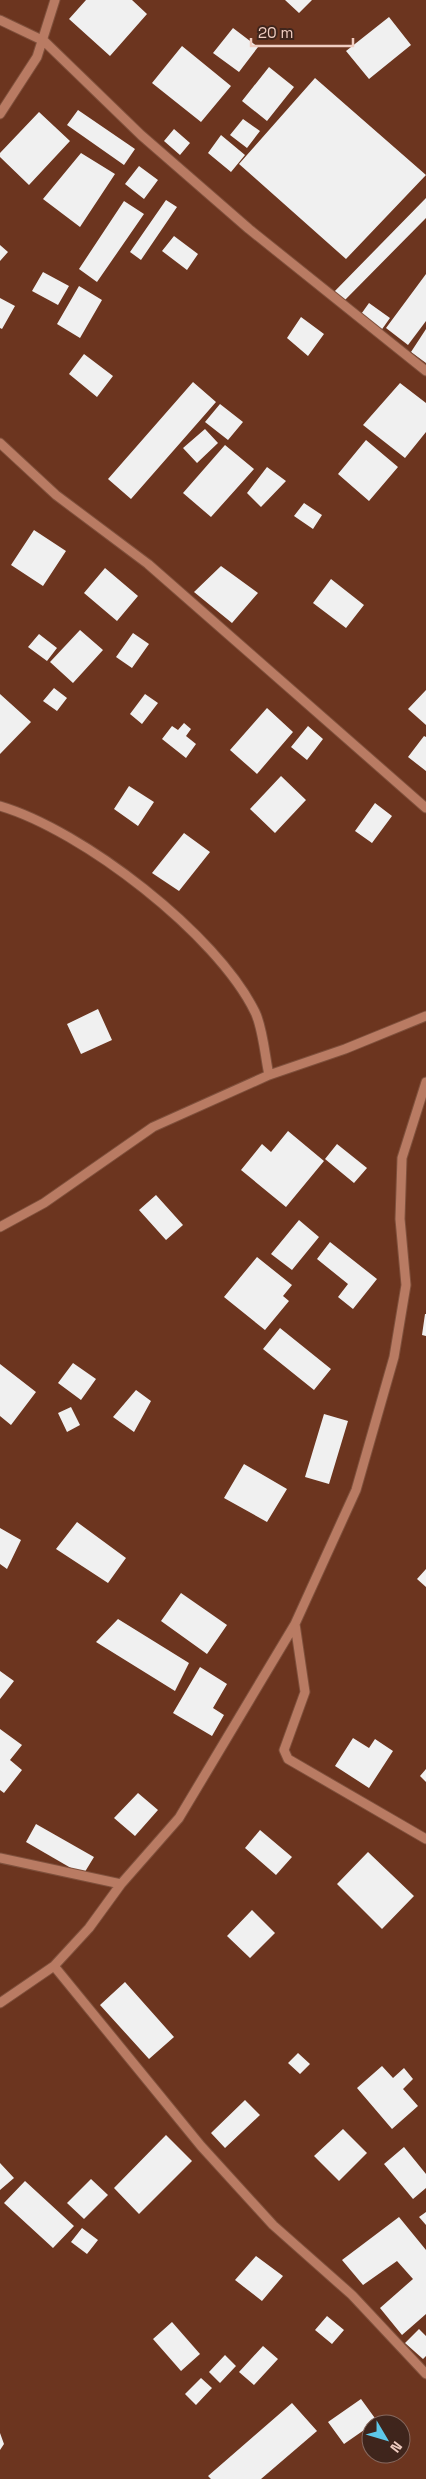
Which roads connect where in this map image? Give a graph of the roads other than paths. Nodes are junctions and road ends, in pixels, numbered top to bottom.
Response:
1 (55, 0) edge
2 (0, 20) edge
3 (44, 41) junction
4 (0, 114) edge
5 (426, 371) edge
6 (0, 443) edge
7 (0, 806) edge
8 (426, 808) edge
9 (426, 1016) edge
10 (269, 1075) junction
11 (426, 1082) edge
12 (0, 1226) edge
13 (295, 1624) junction
14 (425, 1835) edge
15 (0, 1858) edge
16 (121, 1884) junction
17 (54, 1966) junction
18 (0, 2003) edge
19 (426, 2374) edge

1 - 3 street
2 - 3 street
3 - 4 street
3 - 5 street
6 - 8 street
7 - 10 street
9 - 10 street
10 - 12 street
11 - 13 street
13 - 14 street
13 - 16 street
15 - 16 street
16 - 17 street
17 - 18 street
17 - 19 street

